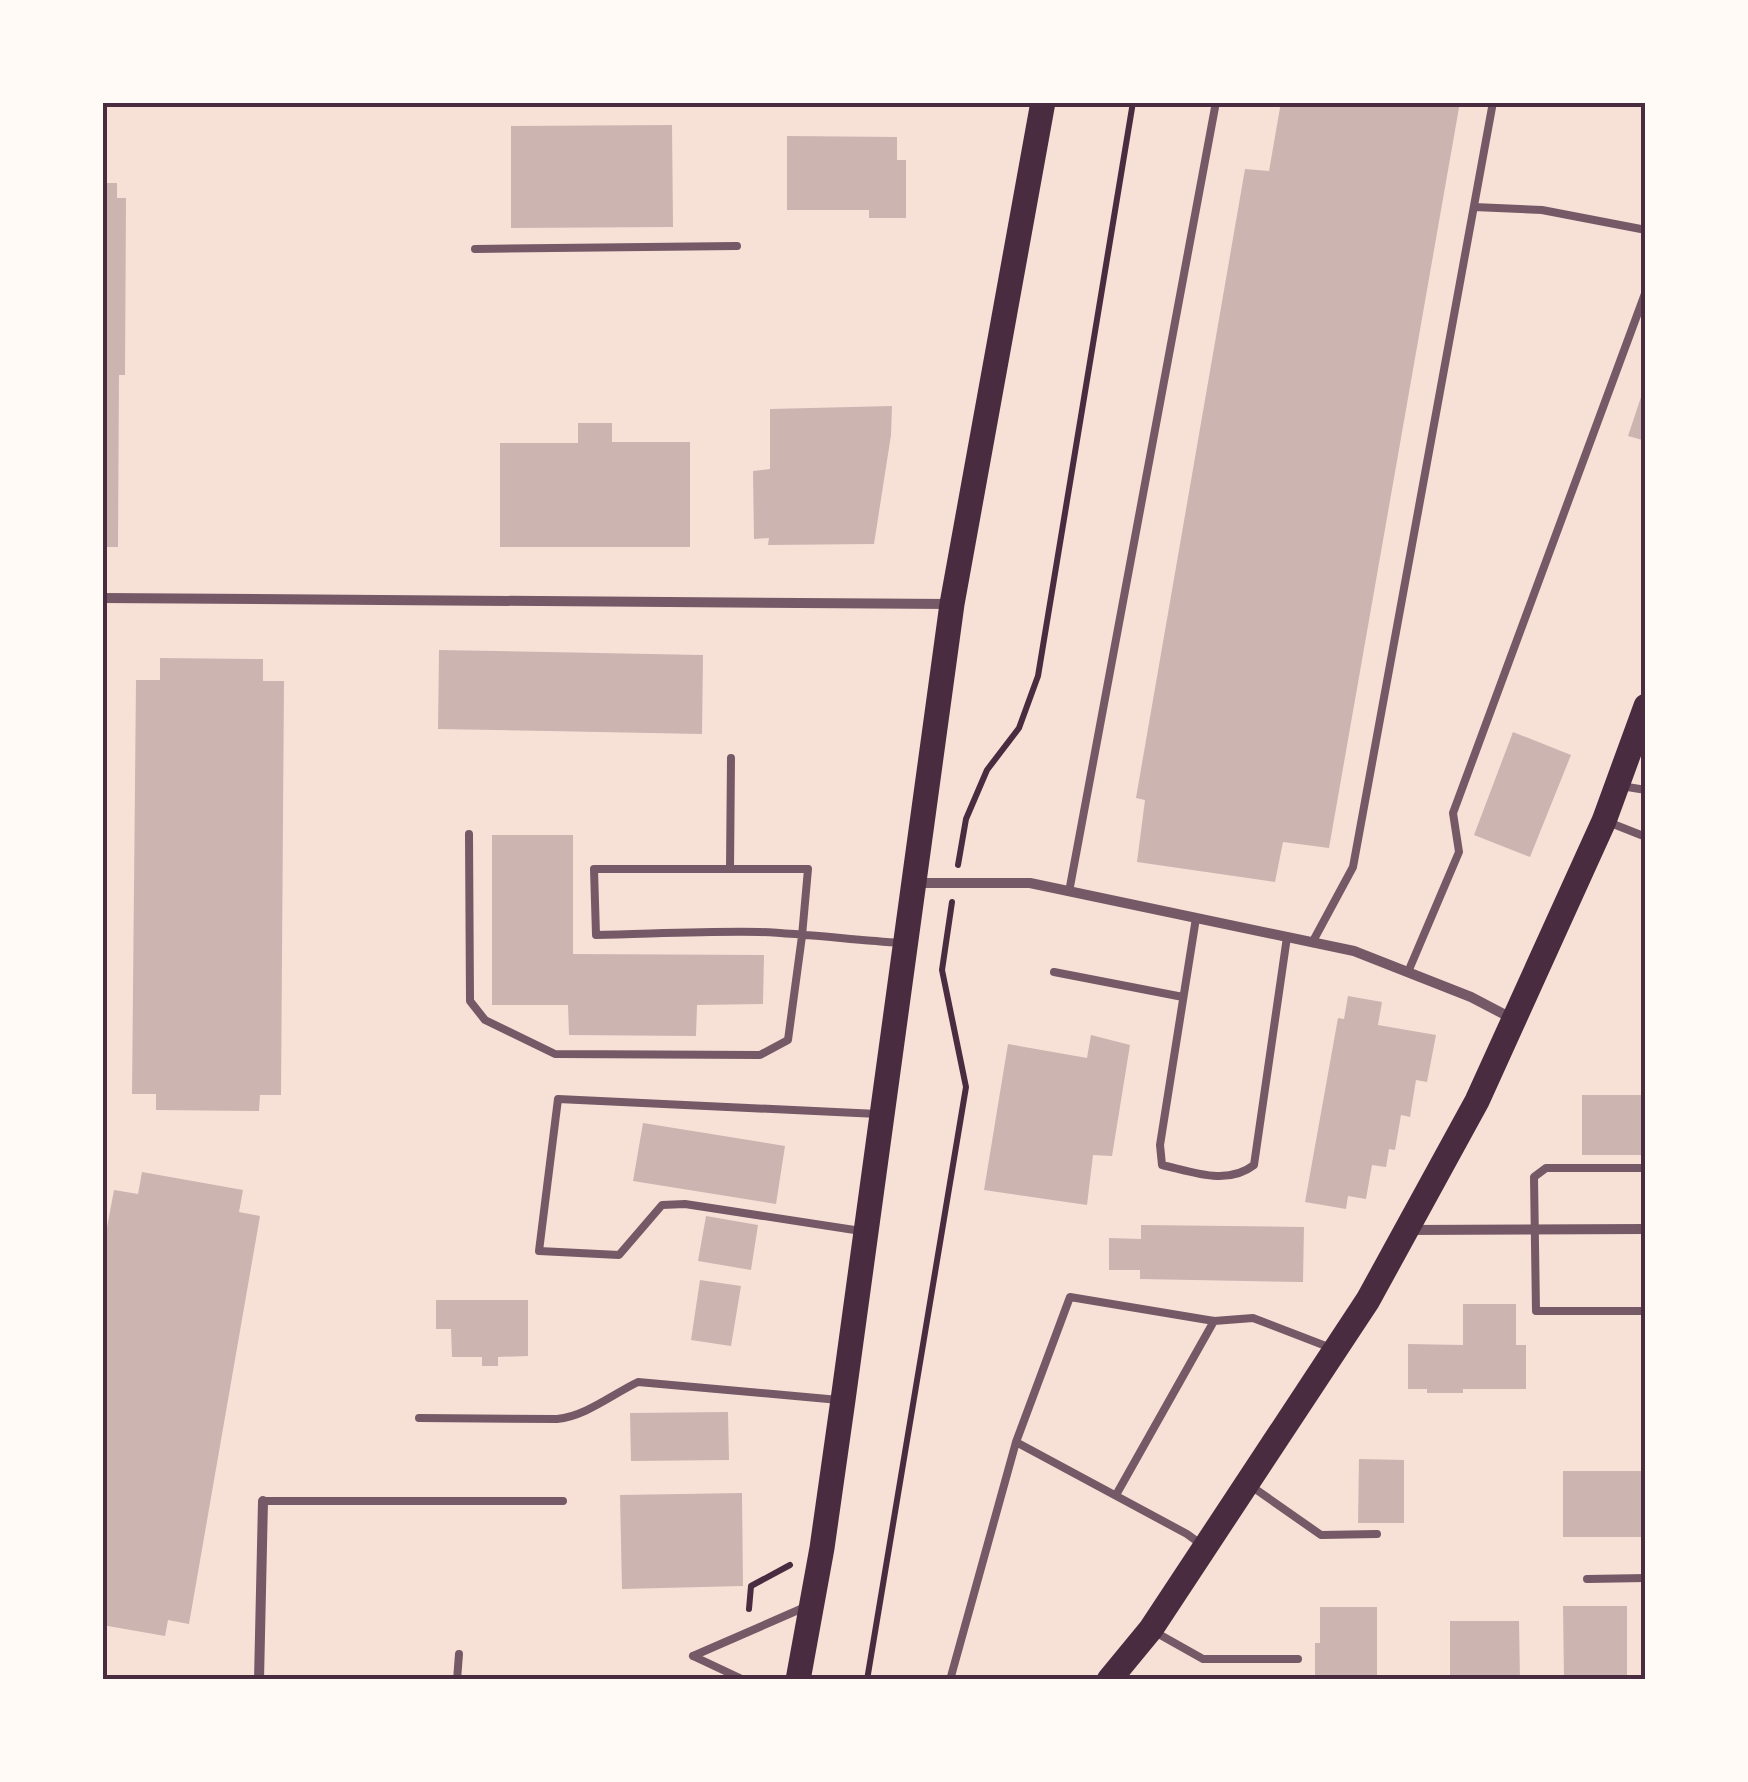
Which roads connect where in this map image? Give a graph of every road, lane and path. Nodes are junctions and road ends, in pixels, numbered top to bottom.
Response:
1 (1043, 102) edge
2 (1216, 102) edge
3 (1493, 102) edge
4 (1474, 208) junction
5 (1646, 230) edge
6 (736, 246) dead end
7 (475, 249) dead end
8 (1646, 291) edge
9 (102, 598) edge
10 (952, 604) junction
11 (1646, 706) edge
12 (732, 758) dead end
13 (1617, 785) junction
14 (1646, 790) edge
15 (1604, 820) junction
16 (470, 834) dead end
17 (1646, 837) edge
18 (730, 869) junction
19 (914, 883) junction
20 (1069, 892) junction
21 (1196, 918) junction
22 (802, 936) junction
23 (1287, 938) junction
24 (1312, 942) junction
25 (905, 944) junction
26 (1054, 972) dead end
27 (1408, 972) junction
28 (1183, 997) junction
29 (1514, 1019) junction
30 (882, 1114) junction
31 (1646, 1168) edge
32 (1406, 1230) junction
33 (1533, 1230) junction
34 (1646, 1230) edge
35 (866, 1232) junction
36 (1646, 1311) edge
37 (1214, 1321) junction
38 (1335, 1350) junction
39 (844, 1400) junction
40 (419, 1418) dead end
41 (1016, 1442) junction
42 (1248, 1483) junction
43 (1116, 1495) junction
44 (263, 1501) joint
45 (563, 1501) dead end
46 (1377, 1534) dead end
47 (822, 1548) junction
48 (1206, 1548) junction
49 (1646, 1578) edge
50 (1587, 1579) dead end
51 (812, 1604) junction
52 (748, 1619) dead end
53 (1152, 1630) junction
54 (459, 1654) dead end
55 (1298, 1658) dead end
56 (259, 1680) edge
57 (457, 1680) edge
58 (744, 1680) edge
59 (798, 1680) edge
60 (950, 1680) edge
61 (1109, 1680) edge

1 - 10 main road
2 - 20 lane
3 - 4 lane
4 - 5 lane
4 - 24 lane
6 - 7 lane
8 - 27 lane
9 - 10 street
10 - 19 main road
11 - 13 main road
12 - 18 lane
13 - 14 lane
13 - 15 main road
15 - 17 lane
15 - 29 main road
16 - 22 lane
18 - 22 lane
18 - 22 lane
19 - 20 street
19 - 25 main road
20 - 21 street
21 - 23 street
21 - 28 lane
22 - 25 lane
23 - 24 street
23 - 28 lane
24 - 27 street
25 - 30 main road
26 - 28 lane
27 - 29 street
29 - 32 main road
30 - 35 main road
30 - 35 lane
31 - 33 lane
32 - 33 street
32 - 38 main road
33 - 34 street
33 - 36 lane
35 - 39 main road
37 - 38 lane
37 - 41 lane
37 - 43 lane
38 - 42 main road
39 - 40 lane
39 - 47 main road
41 - 43 lane
41 - 60 lane
42 - 46 lane
42 - 48 main road
43 - 48 lane
44 - 45 lane
44 - 56 street
47 - 51 main road
47 - 52 path
48 - 53 main road
49 - 50 lane
51 - 58 lane
51 - 59 main road
53 - 55 lane
53 - 61 main road
54 - 57 lane

